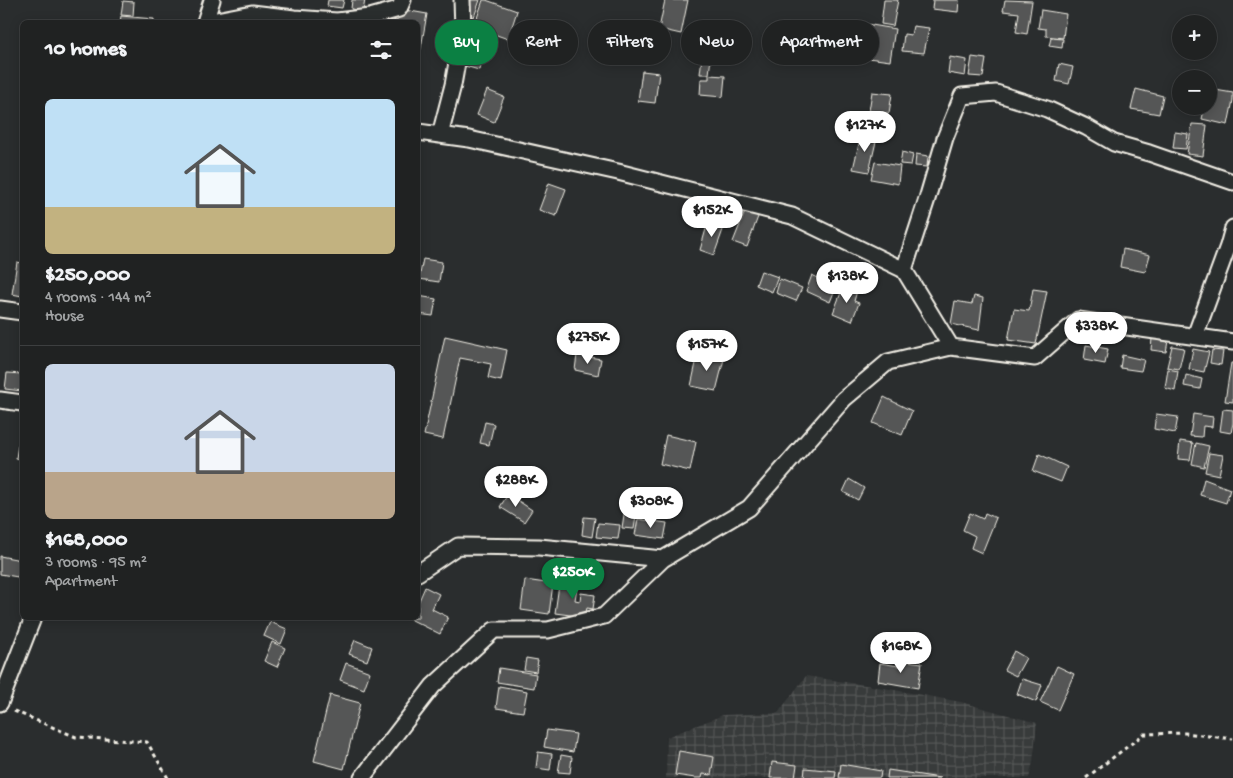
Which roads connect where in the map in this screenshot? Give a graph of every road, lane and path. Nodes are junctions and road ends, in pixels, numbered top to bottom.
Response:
1 (212, 0) edge
2 (403, 0) edge
3 (462, 0) edge
4 (206, 20) edge
5 (215, 20) edge
6 (336, 20) edge
7 (336, 20) edge
8 (420, 132) edge
9 (440, 135) junction
10 (1233, 182) edge
11 (1233, 228) edge
12 (904, 270) junction
13 (0, 309) edge
14 (20, 312) edge
15 (1195, 336) junction
16 (1233, 342) edge
17 (952, 347) junction
18 (0, 400) edge
19 (20, 402) edge
20 (663, 559) junction
21 (420, 572) edge
22 (32, 620) edge
23 (4, 706) edge
24 (1233, 740) edge
25 (168, 778) edge
26 (362, 778) edge
27 (1086, 778) edge

1 - 4 street
2 - 7 street
3 - 9 street
5 - 6 street
8 - 9 street
9 - 12 street
10 - 12 street
11 - 15 street
12 - 17 street
13 - 14 street
15 - 16 street
15 - 17 street
17 - 20 street
18 - 19 street
20 - 21 street
20 - 26 street
22 - 23 street
23 - 25 path
24 - 27 path

